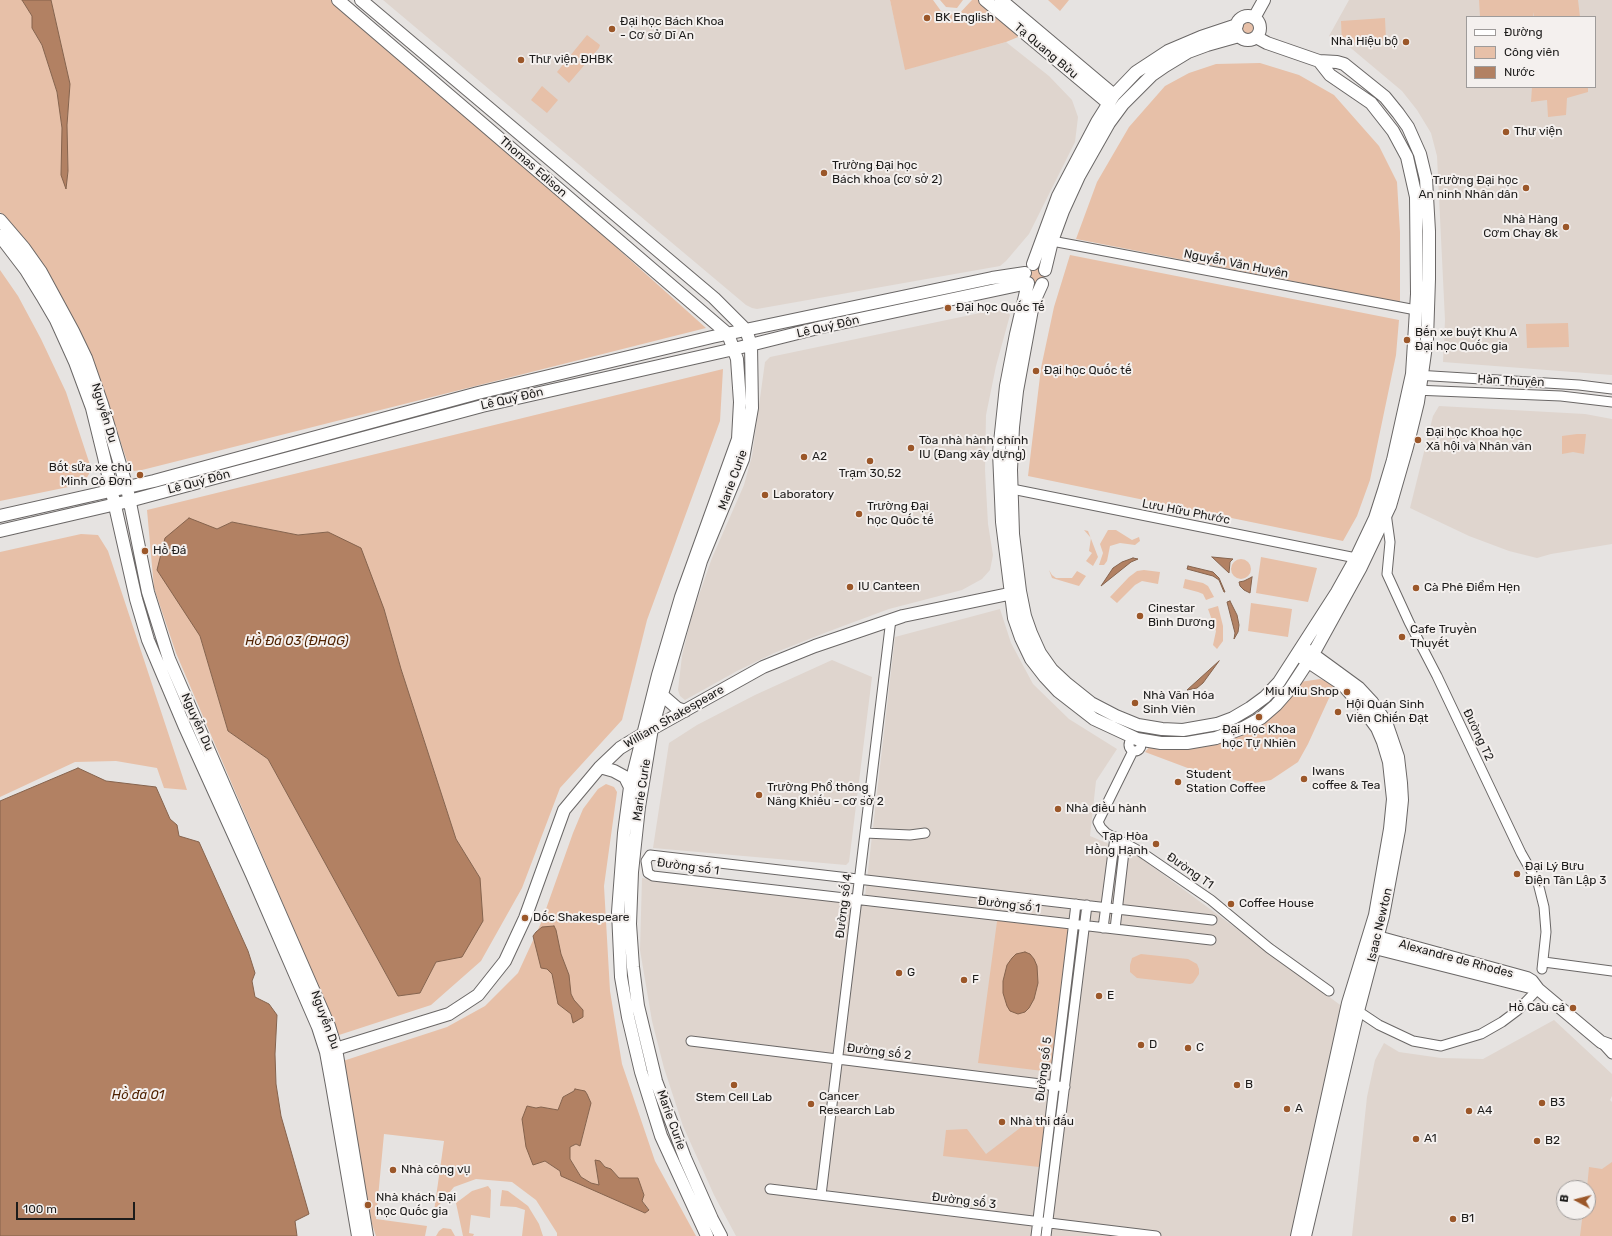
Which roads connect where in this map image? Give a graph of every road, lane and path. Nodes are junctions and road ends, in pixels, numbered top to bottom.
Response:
1 (338, 0) edge
2 (361, 0) edge
3 (985, 0) edge
4 (1001, 0) edge
5 (1264, 0) edge
6 (1254, 18) junction
7 (1238, 31) junction
8 (1256, 37) junction
9 (1319, 61) junction
10 (1111, 99) junction
11 (0, 220) edge
12 (0, 236) edge
13 (647, 241) junction
14 (1052, 241) junction
15 (636, 255) junction
16 (1045, 270) junction
17 (1029, 273) junction
18 (1042, 284) junction
19 (1416, 310) junction
20 (819, 315) junction
21 (822, 327) junction
22 (746, 330) junction
23 (728, 334) junction
24 (751, 345) junction
25 (734, 349) junction
26 (1417, 375) junction
27 (1612, 389) edge
28 (1414, 390) junction
29 (478, 393) junction
30 (1612, 402) edge
31 (482, 406) junction
32 (410, 412) junction
33 (414, 424) junction
34 (324, 435) junction
35 (330, 448) junction
36 (127, 488) junction
37 (1012, 489) junction
38 (113, 491) junction
39 (129, 501) junction
40 (116, 504) junction
41 (1382, 511) junction
42 (0, 516) edge
43 (0, 530) edge
44 (1356, 558) junction
45 (1016, 593) junction
46 (891, 619) junction
47 (1300, 651) junction
48 (1311, 658) junction
49 (662, 695) junction
50 (685, 711) junction
51 (1138, 725) junction
52 (648, 731) junction
53 (1137, 739) junction
54 (600, 767) junction
55 (630, 787) junction
56 (865, 833) junction
57 (925, 833) dead end
58 (1115, 837) junction
59 (1125, 843) junction
60 (860, 879) junction
61 (857, 899) junction
62 (1076, 904) junction
63 (1087, 905) junction
64 (1106, 908) junction
65 (1117, 909) junction
66 (1212, 920) dead end
67 (1073, 924) junction
68 (1085, 926) junction
69 (1103, 928) junction
70 (1115, 929) junction
71 (1211, 940) dead end
72 (1372, 941) junction
73 (1612, 971) edge
74 (1538, 989) junction
75 (1330, 991) dead end
76 (1348, 1003) junction
77 (1358, 1011) junction
78 (691, 1041) dead end
79 (1606, 1044) edge
80 (331, 1050) junction
81 (1612, 1054) edge
82 (838, 1059) junction
83 (1054, 1085) junction
84 (1065, 1086) junction
85 (679, 1160) junction
86 (770, 1189) dead end
87 (821, 1195) junction
88 (1038, 1222) junction
89 (1048, 1223) junction
90 (358, 1236) edge
91 (367, 1236) edge
92 (707, 1236) edge
93 (721, 1236) edge
94 (1036, 1236) edge
95 (1046, 1236) edge
96 (1156, 1236) edge
97 (1297, 1236) edge
98 (1305, 1236) edge

1 - 15 street, Thomas Edison
2 - 13 street, Thomas Edison
3 - 10 street, Tạ Quang Bửu
4 - 10 street, Tạ Quang Bửu
5 - 6 street
6 - 7 street
6 - 8 street
7 - 8 street
7 - 10 street
7 - 14 street
8 - 9 street
9 - 19 street
9 - 26 street
10 - 17 street
11 - 36 street, Nguyễn Du
12 - 38 street, Nguyễn Du
13 - 15 street
13 - 22 street, Thomas Edison
14 - 16 street
14 - 19 street, Nguyễn Văn Huyên
15 - 23 street, Thomas Edison
16 - 17 street
16 - 18 street
17 - 18 street
17 - 20 street, Lê Quý Đôn
17 - 21 street, Lê Quý Đôn
17 - 45 street
18 - 37 street
19 - 26 street
20 - 21 street
20 - 22 street, Lê Quý Đôn
21 - 24 street, Lê Quý Đôn
22 - 23 street, Lê Quý Đôn
22 - 24 street, Marie Curie
23 - 25 street, Marie Curie
23 - 29 street, Lê Quý Đôn
24 - 25 street, Lê Quý Đôn
24 - 49 street, Marie Curie
25 - 31 street, Lê Quý Đôn
25 - 52 street, Marie Curie
26 - 27 street, Hàn Thuyên
26 - 28 street
28 - 30 street, Hàn Thuyên
28 - 41 street
29 - 31 street
29 - 32 street, Lê Quý Đôn
31 - 33 street, Lê Quý Đôn
32 - 33 street
32 - 34 street, Lê Quý Đôn
33 - 35 street, Lê Quý Đôn
34 - 35 street
34 - 36 street, Lê Quý Đôn
35 - 39 street, Lê Quý Đôn
36 - 38 street, Lê Quý Đôn
36 - 39 street, Nguyễn Du
37 - 44 street, Lưu Hữu Phước
37 - 45 street
38 - 40 street, Nguyễn Du
38 - 42 street, Lê Quý Đôn
39 - 40 street, Lê Quý Đôn
39 - 80 street, Nguyễn Du
40 - 43 street, Lê Quý Đôn
40 - 80 street, Nguyễn Du
41 - 44 street
41 - 48 street
41 - 73 street, Đường T2
44 - 47 street
45 - 46 street, William Shakespeare
45 - 51 street
45 - 53 street
46 - 50 street, William Shakespeare
46 - 56 street, Đường số 4
47 - 48 street, Isaac Newton
47 - 51 street
48 - 53 street
48 - 72 street, Isaac Newton
49 - 50 street
49 - 52 street, Marie Curie
50 - 52 street, William Shakespeare
51 - 53 street
52 - 54 street, William Shakespeare
52 - 55 street, Marie Curie
52 - 85 street, Marie Curie
53 - 58 street, Đường T1
54 - 55 street
54 - 80 street, William Shakespeare
55 - 85 street, Marie Curie
56 - 57 street
56 - 60 street, Đường số 4
58 - 59 street, Đường T1
58 - 64 street
59 - 65 street
59 - 75 street, Đường T1
60 - 61 street, Đường số 4
60 - 61 street, Đường số 1
60 - 62 street, Đường số 1
61 - 67 street, Đường số 1
61 - 82 street, Đường số 4
62 - 63 street, Đường số 1
62 - 67 street, Đường số 5
63 - 64 street, Đường số 1
63 - 68 street, Đường số 5
64 - 65 street, Đường số 1
64 - 69 street
65 - 66 street, Đường số 1
65 - 70 street
67 - 68 street, Đường số 1
67 - 83 street, Đường số 5
68 - 69 street, Đường số 1
68 - 84 street, Đường số 5
69 - 70 street, Đường số 1
70 - 71 street, Đường số 1
72 - 74 street, Alexandre de Rhodes
72 - 76 street, Isaac Newton
72 - 77 street, Isaac Newton
74 - 77 street
74 - 79 street, Alexandre de Rhodes
76 - 77 street
76 - 97 street, Isaac Newton
77 - 98 street, Isaac Newton
78 - 82 street, Đường số 2
79 - 81 street
80 - 90 street, Nguyễn Du
80 - 91 street, Nguyễn Du
82 - 83 street, Đường số 2
82 - 87 street, Đường số 4
83 - 84 street, Đường số 2
83 - 88 street, Đường số 5
84 - 89 street, Đường số 5
85 - 92 street, Marie Curie
85 - 93 street, Marie Curie
86 - 87 street, Đường số 3
87 - 88 street, Đường số 3
88 - 89 street, Đường số 3
88 - 94 street, Đường số 5
89 - 95 street, Đường số 5
89 - 96 street, Đường số 3

